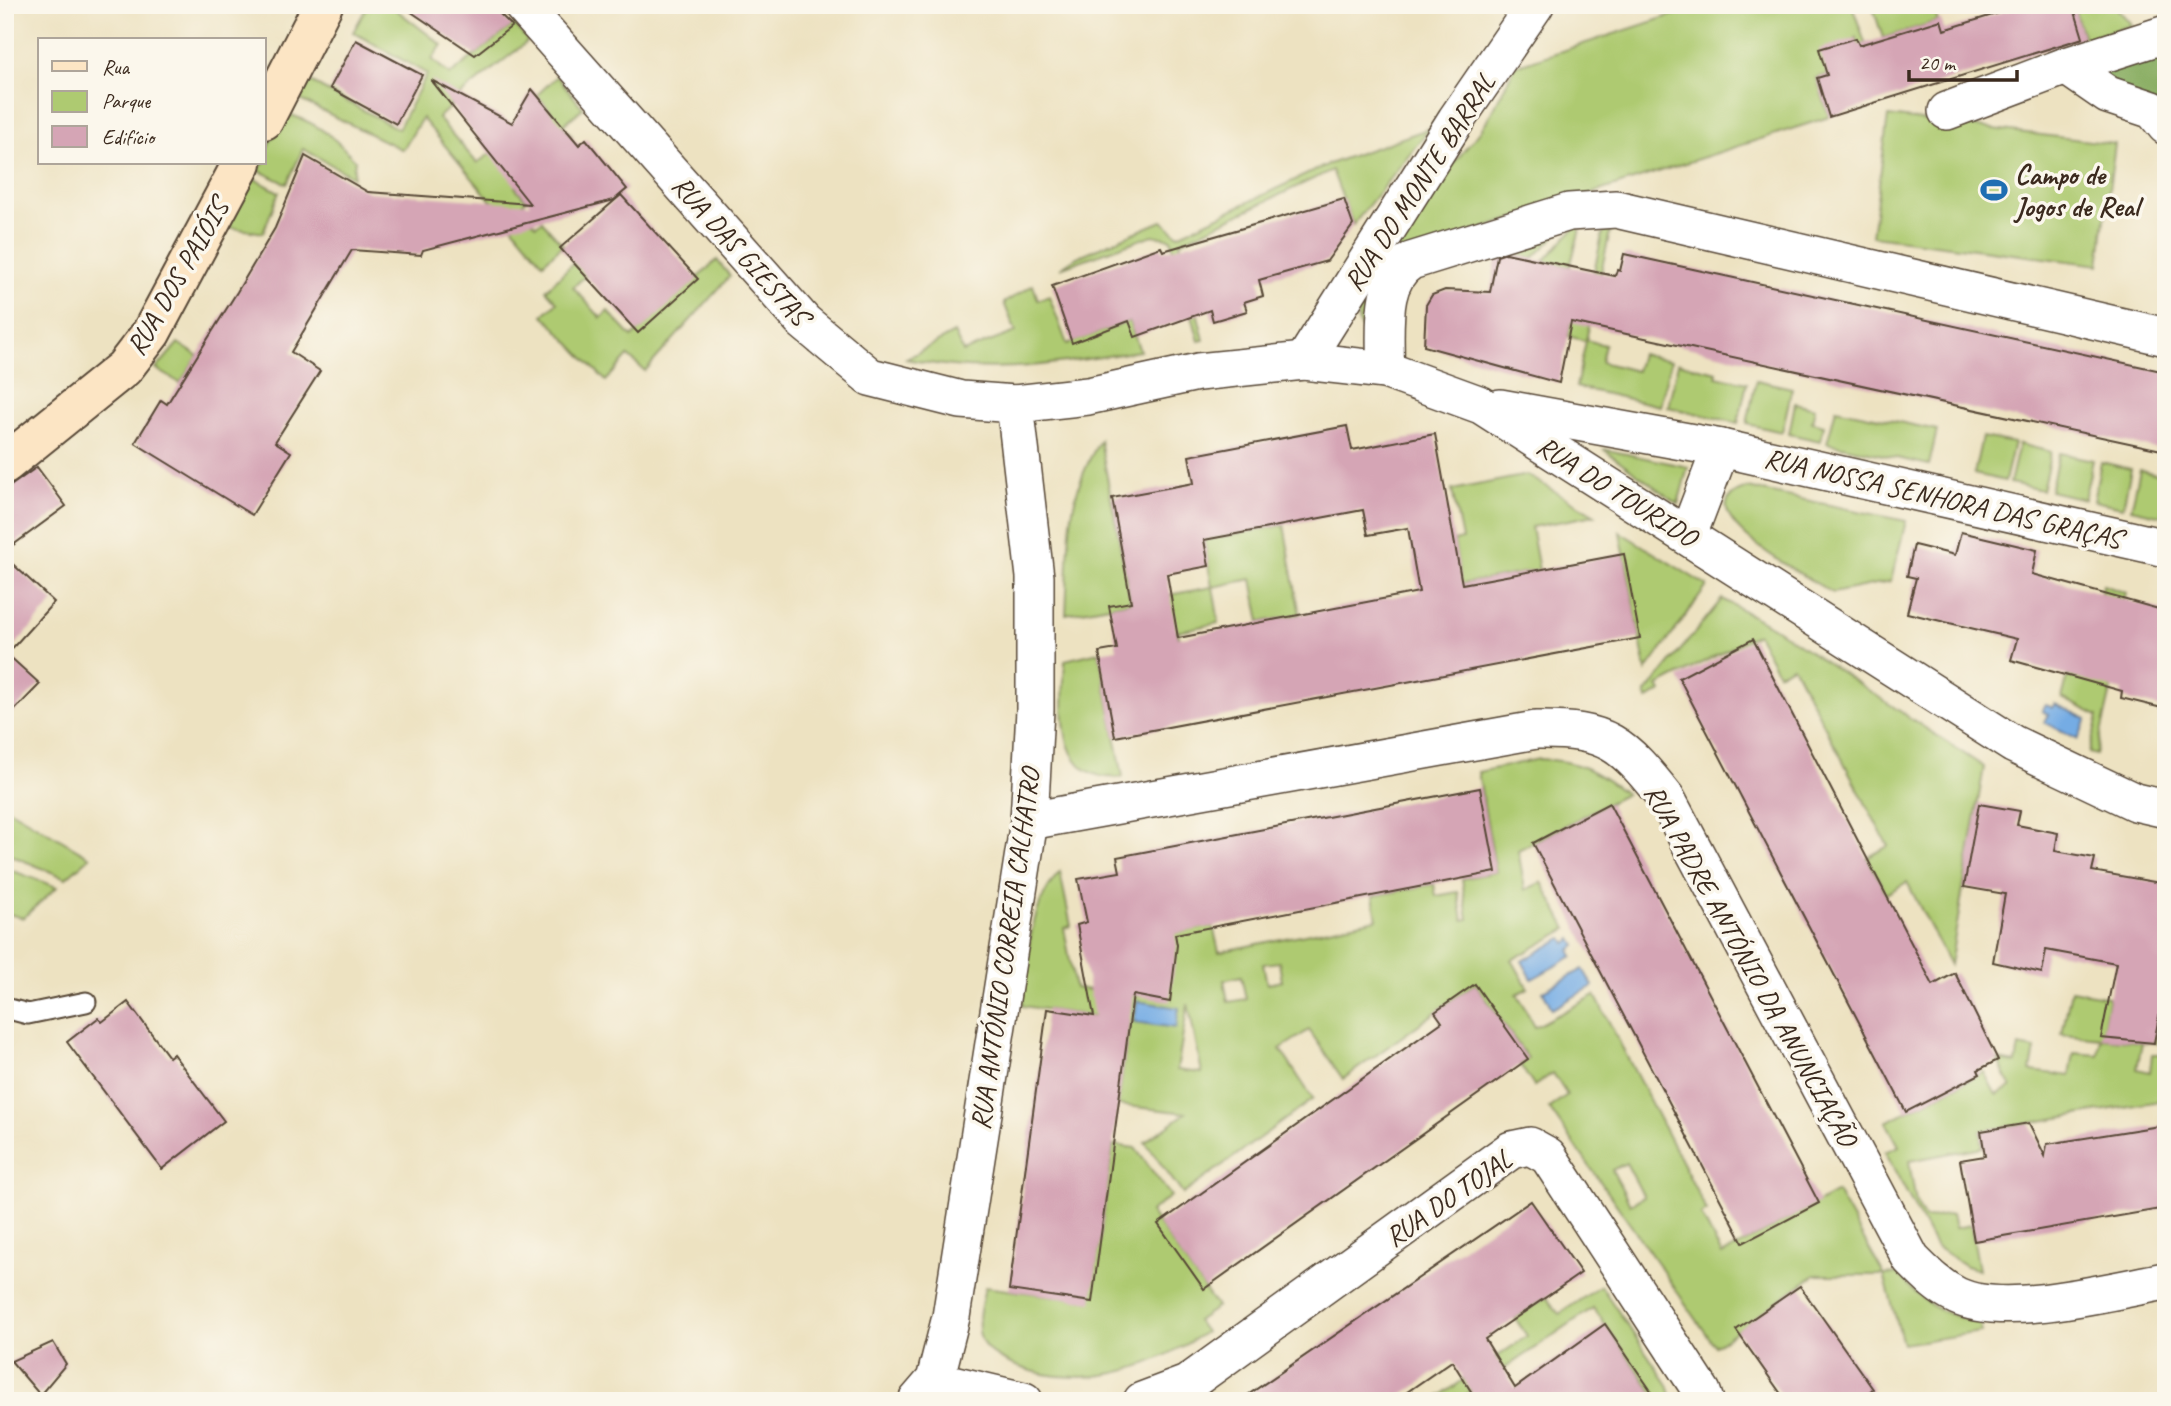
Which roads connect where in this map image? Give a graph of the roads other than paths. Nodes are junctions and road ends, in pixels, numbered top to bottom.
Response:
1 (323, 5) edge
2 (522, 5) edge
3 (1535, 5) edge
4 (2166, 34) edge
5 (2066, 66) junction
6 (1947, 111) dead end
7 (266, 116) edge
8 (2166, 127) edge
9 (241, 164) edge
10 (2166, 337) edge
11 (1304, 361) junction
12 (1385, 370) junction
13 (1014, 404) junction
14 (1481, 405) junction
15 (1721, 448) junction
16 (5, 464) edge
17 (1688, 535) junction
18 (2166, 548) edge
19 (2166, 810) edge
20 (1029, 821) junction
21 (86, 1002) dead end
22 (5, 1008) edge
23 (2166, 1281) edge
24 (926, 1390) edge
25 (1024, 1401) edge
26 (1142, 1401) edge
27 (1705, 1401) edge

1 - 7 street
2 - 13 street, RUA DAS GIESTAS
3 - 11 street, RUA DO MONTE BARRAL
4 - 5 street
5 - 6 street
5 - 8 street
9 - 16 street, RUA DOS PAIÓIS
10 - 12 street
11 - 12 street, RUA DO TOURIDO
11 - 13 street, RUA DO TOURIDO
12 - 14 street, RUA DO TOURIDO
13 - 20 street, RUA ANTÓNIO CORREIA CALHATRO
14 - 15 street, RUA NOSSA SENHORA DAS GRAÇAS
14 - 17 street, RUA DO TOURIDO
15 - 17 street
15 - 18 street, RUA NOSSA SENHORA DAS GRAÇAS
17 - 19 street, RUA DO TOURIDO
20 - 23 street, RUA PADRE ANTÓNIO DA ANUNCIAÇÃO
20 - 24 street, RUA ANTÓNIO CORREIA CALHATRO
21 - 22 lane
24 - 25 street
26 - 27 street, RUA DO TOJAL

